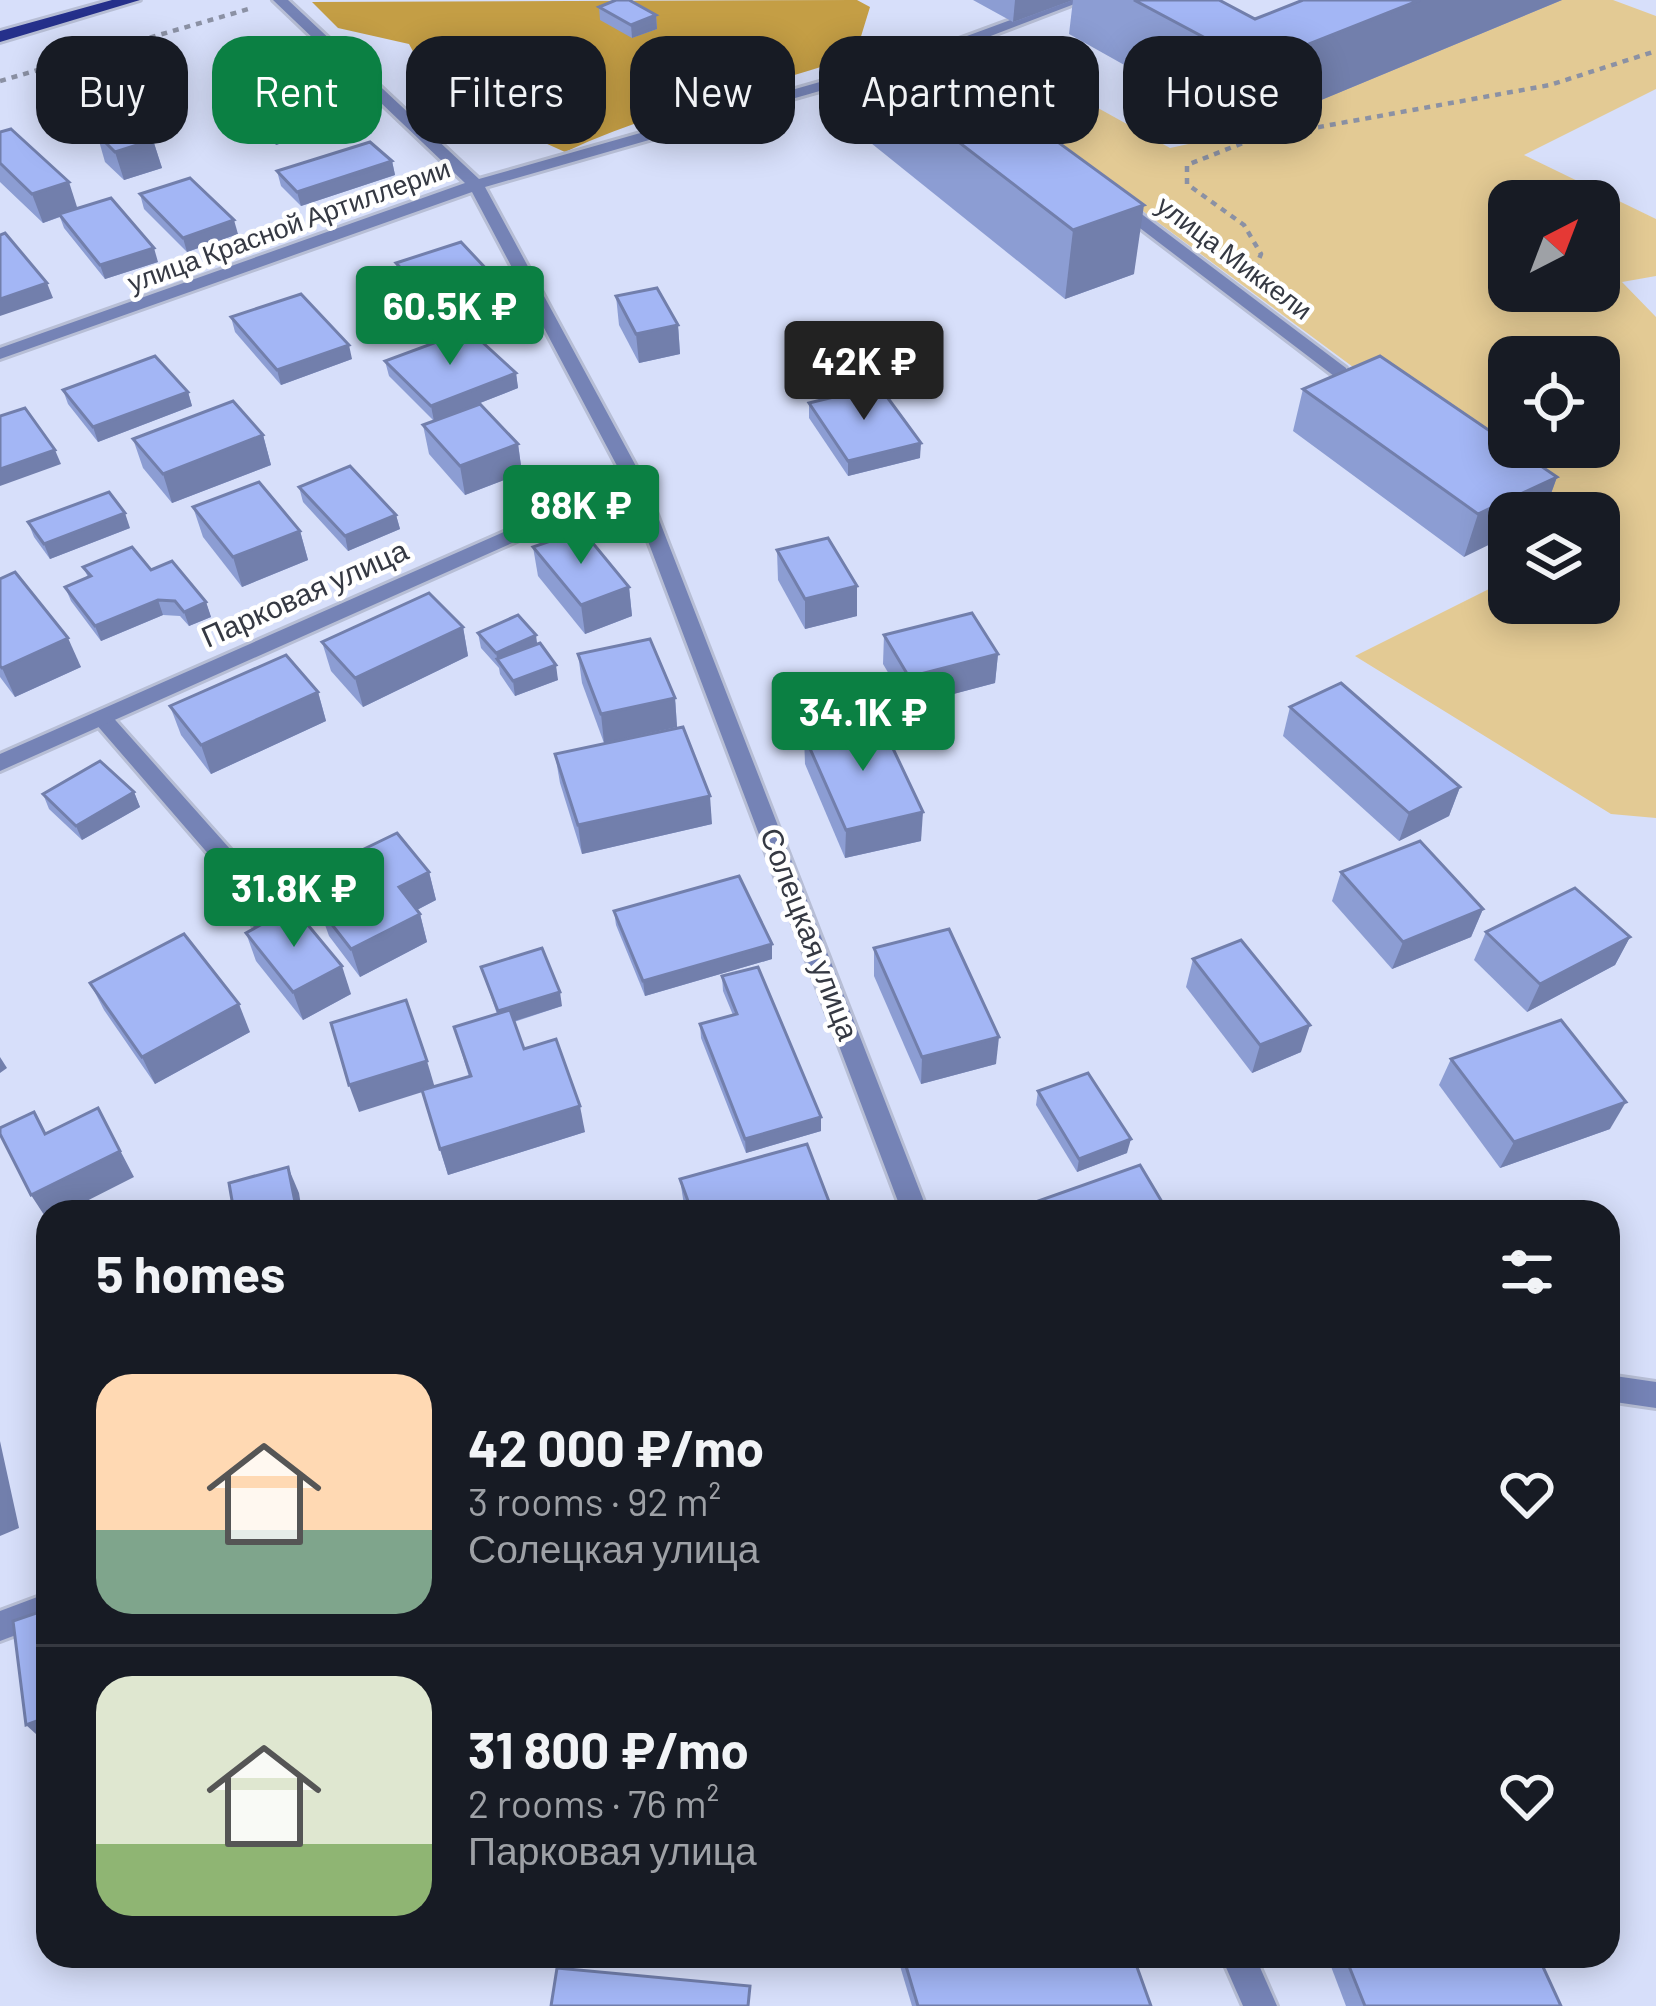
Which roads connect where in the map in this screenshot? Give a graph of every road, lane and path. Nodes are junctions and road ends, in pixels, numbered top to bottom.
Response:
1 (131, 0) edge
2 (280, 0) edge
3 (1078, 0) edge
4 (257, 6) dead end
5 (980, 36) edge
6 (0, 37) edge
7 (1656, 51) edge
8 (0, 81) edge
9 (819, 87) edge
10 (1092, 184) edge
11 (476, 185) junction
12 (1243, 298) junction
13 (0, 354) edge
14 (1340, 372) edge
15 (635, 481) junction
16 (102, 718) junction
17 (0, 763) edge
18 (272, 942) edge
19 (910, 1200) edge
20 (1620, 1390) edge
21 (1656, 1395) edge
22 (36, 1612) edge
23 (0, 1626) edge
24 (1243, 1968) edge
25 (1260, 2006) edge

1 - 6 main road
2 - 11 street, Солецкая улица
3 - 5 street, улица Красной Артиллерии
4 - 8 path
7 - 12 path
9 - 11 street, улица Красной Артиллерии
10 - 12 street, улица Миккели
11 - 13 street, улица Красной Артиллерии
11 - 15 street, Солецкая улица
12 - 14 street, улица Миккели
15 - 16 street, Парковая улица
15 - 19 street, Солецкая улица
16 - 17 street, Парковая улица
16 - 18 street
20 - 21 street
22 - 23 street
24 - 25 street

